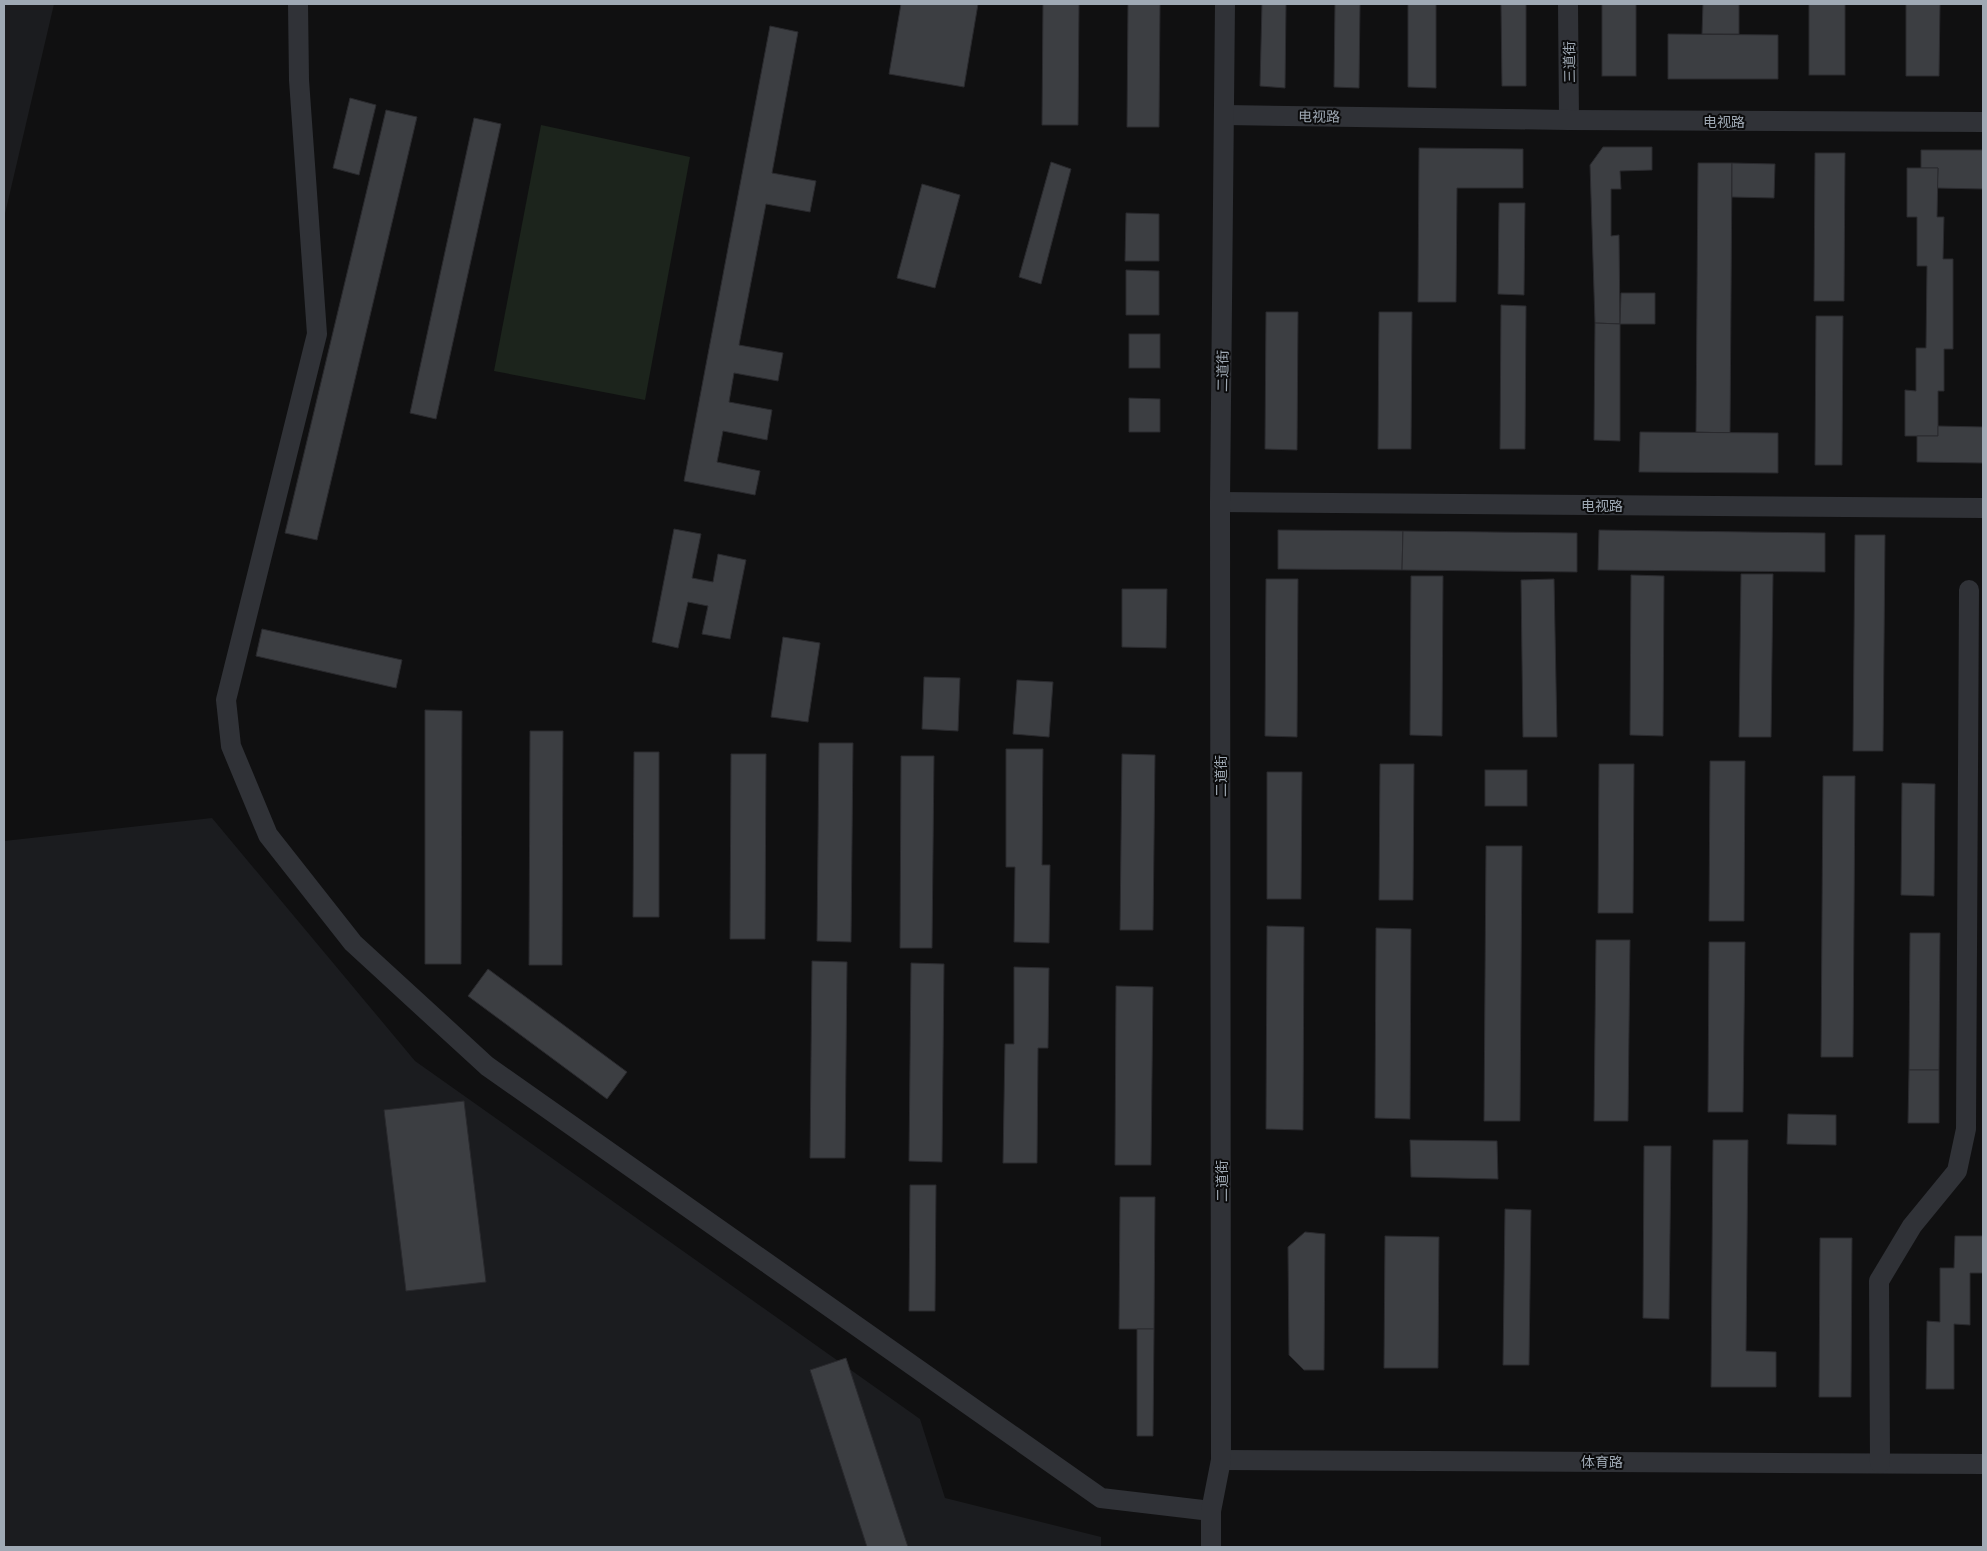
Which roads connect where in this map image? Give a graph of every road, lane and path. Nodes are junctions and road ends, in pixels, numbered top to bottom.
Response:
1 (298, 4) edge
2 (1225, 4) edge
3 (1568, 4) edge
4 (1225, 115) junction
5 (1570, 120) junction
6 (1983, 122) edge
7 (1220, 502) junction
8 (1983, 508) edge
9 (1969, 590) dead end
10 (1220, 1460) junction
11 (1880, 1463) junction
12 (1983, 1464) edge
13 (1211, 1511) junction
14 (1211, 1547) edge

1 - 13 street
2 - 4 street, 二道街
3 - 5 street, 三道街
4 - 5 street, 电视路
4 - 7 street, 二道街
5 - 6 street, 电视路
7 - 8 street, 电视路
7 - 10 street, 二道街
9 - 11 street
10 - 11 street, 体育路
10 - 13 street, 二道街
11 - 12 street, 体育路
13 - 14 street, 二道街

